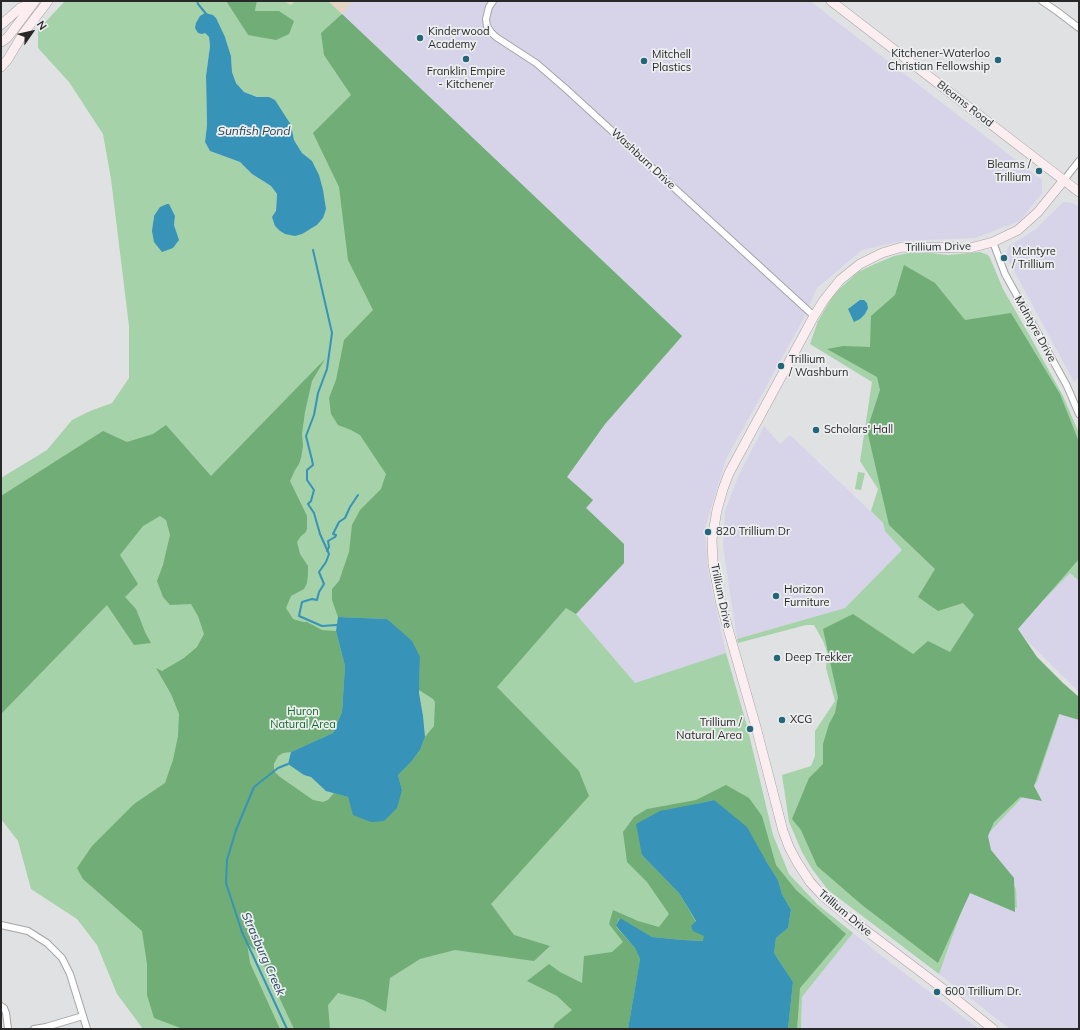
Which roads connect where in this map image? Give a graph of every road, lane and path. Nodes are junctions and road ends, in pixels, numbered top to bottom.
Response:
1 (48, 1) edge
2 (493, 1) edge
3 (831, 1) edge
4 (1042, 1) edge
5 (34, 2) edge
6 (1, 25) edge
7 (1079, 28) edge
8 (1, 42) edge
9 (1, 67) edge
10 (1079, 161) edge
11 (1064, 180) junction
12 (1079, 192) edge
13 (993, 242) junction
14 (814, 316) junction
15 (1079, 414) edge
16 (1, 925) edge
17 (1, 1006) edge
18 (83, 1016) junction
19 (8, 1029) edge
20 (34, 1029) edge
21 (87, 1029) edge
22 (993, 1029) edge

1 - 9 street
2 - 14 street, Washburn Drive
3 - 11 street, Bleams Road
4 - 7 street
5 - 6 street
5 - 8 street
10 - 11 street
11 - 12 street, Bleams Road
11 - 13 street, Trillium Drive
13 - 14 street, Trillium Drive
13 - 15 street, McIntyre Drive
14 - 22 street, Trillium Drive
16 - 18 street
17 - 19 street
18 - 20 street
18 - 21 street

